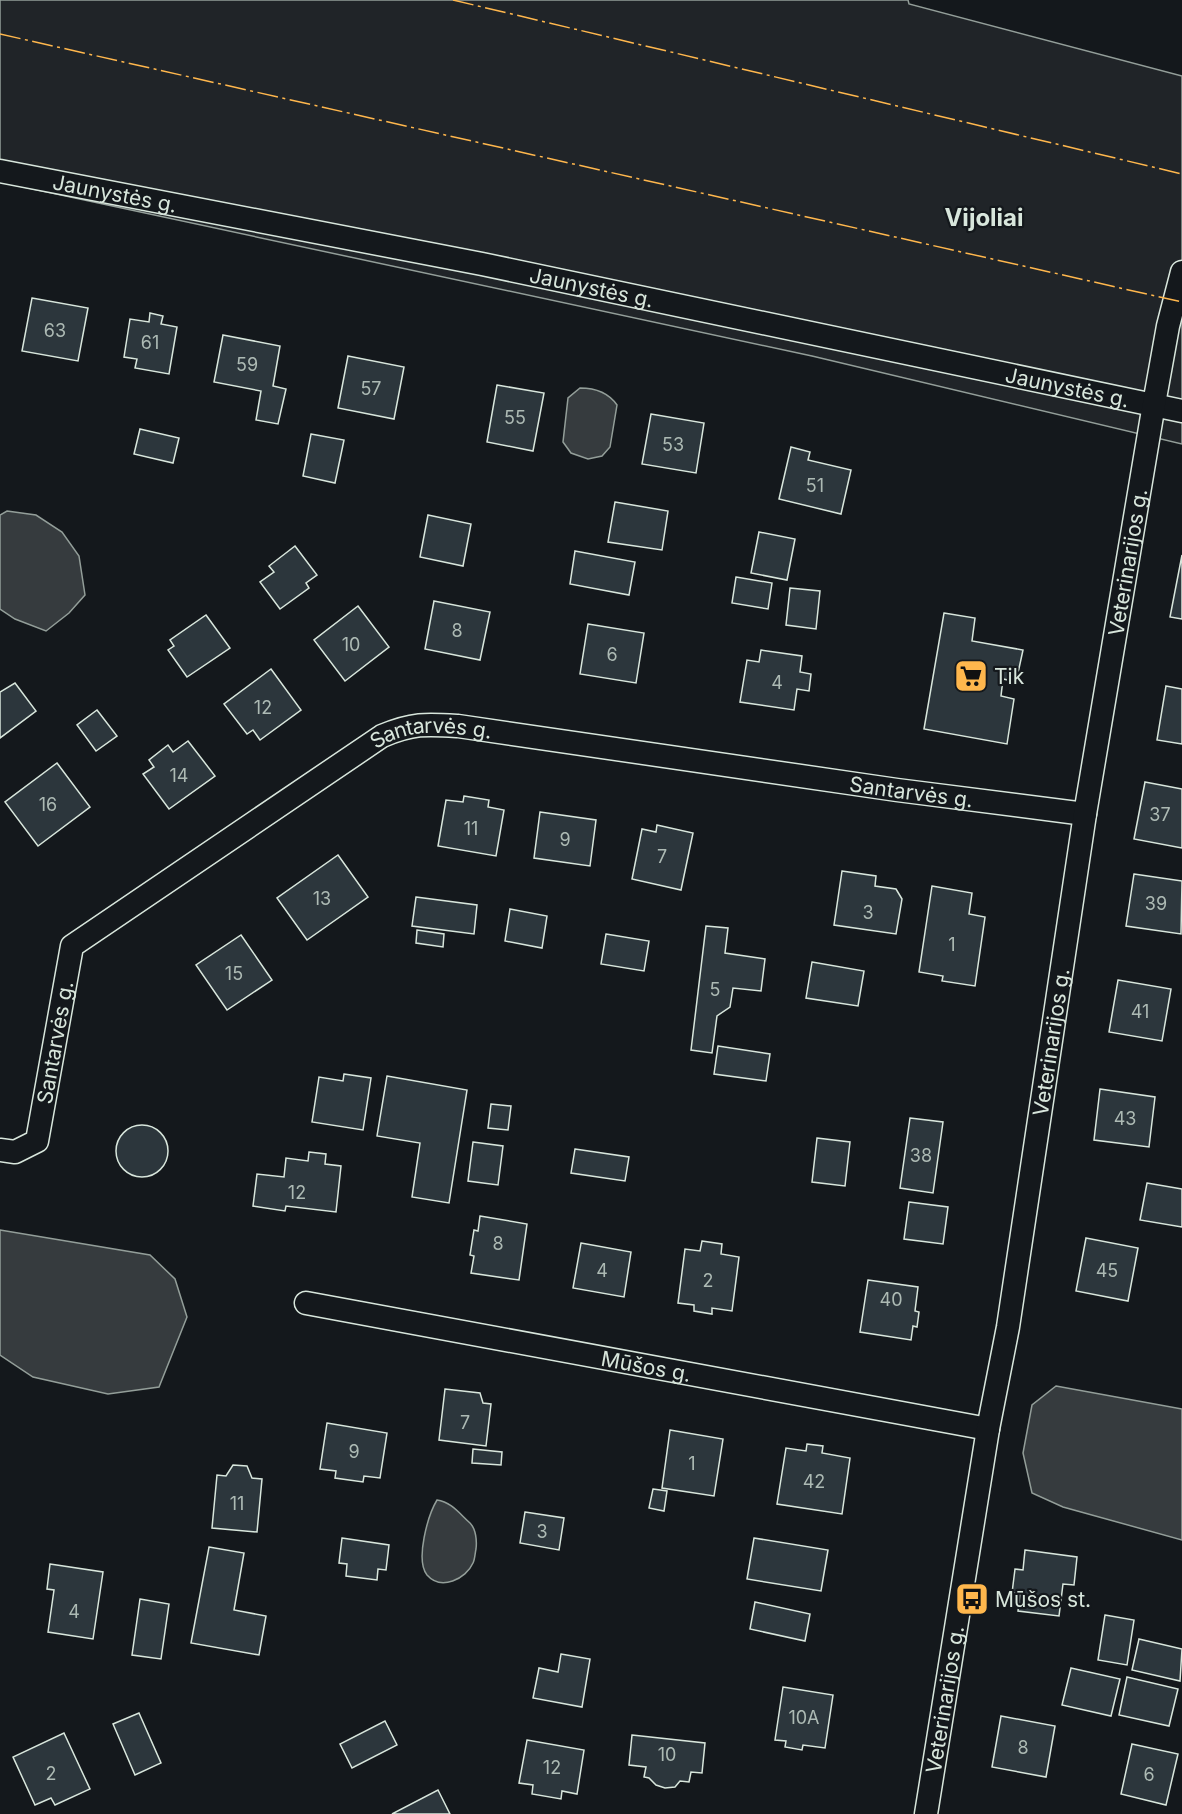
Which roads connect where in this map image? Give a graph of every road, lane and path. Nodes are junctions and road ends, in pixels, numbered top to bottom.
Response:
1 (0, 171) edge
2 (1182, 272) edge
3 (1154, 404) junction
4 (1182, 411) edge
5 (1084, 814) junction
6 (0, 1150) edge
7 (306, 1304) dead end
8 (988, 1429) junction
9 (926, 1814) edge

1 - 3 street, Jaunystės g.
2 - 3 street, Veterinarijos g.
3 - 4 street, Jaunystės g.
3 - 5 street, Veterinarijos g.
5 - 6 street, Santarvės g.
5 - 8 street, Veterinarijos g.
7 - 8 street, Mūšos g.
8 - 9 street, Veterinarijos g.

